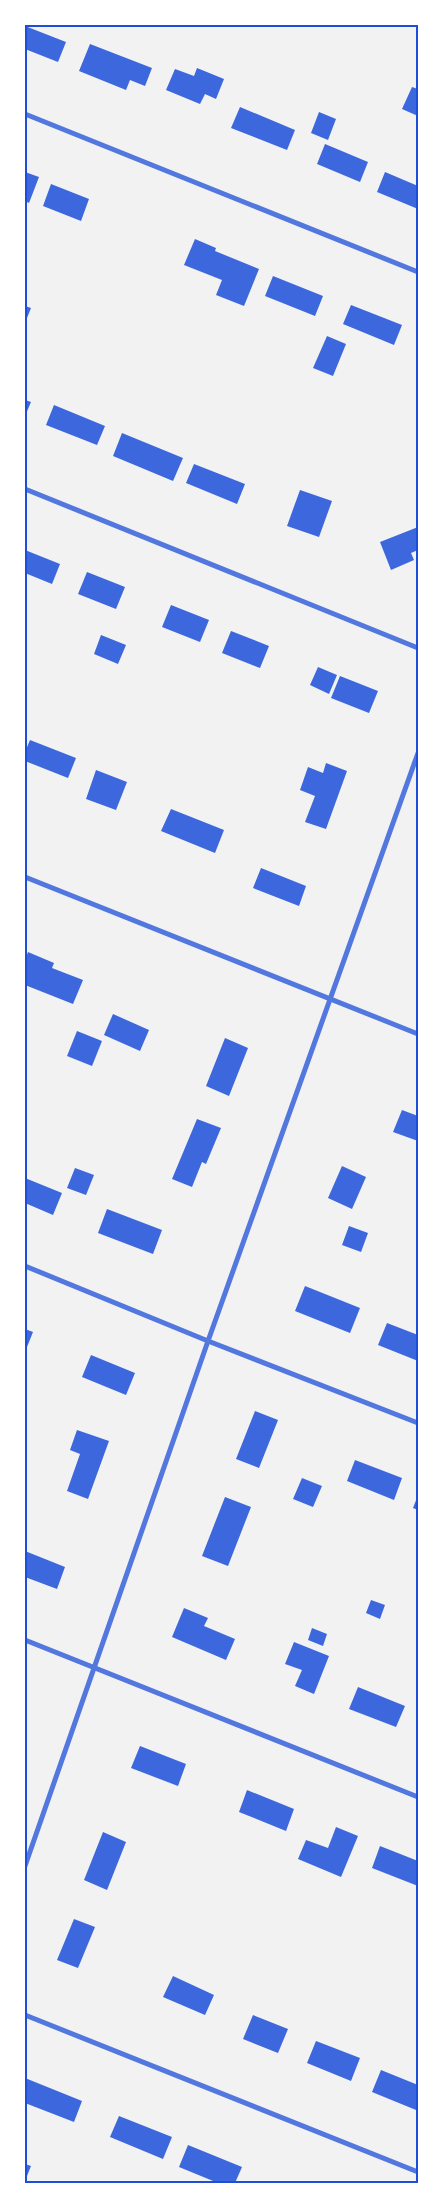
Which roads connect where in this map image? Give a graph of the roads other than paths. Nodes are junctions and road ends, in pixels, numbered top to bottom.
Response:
1 (25, 114) edge
2 (418, 272) edge
3 (25, 489) edge
4 (418, 648) edge
5 (418, 753) edge
6 (25, 877) edge
7 (330, 999) junction
8 (418, 1034) edge
9 (25, 1266) edge
10 (208, 1341) junction
11 (418, 1423) edge
12 (25, 1640) edge
13 (95, 1669) junction
14 (418, 1797) edge
15 (25, 1866) edge
16 (25, 2015) edge
17 (418, 2172) edge

1 - 2 street
3 - 4 street
5 - 7 street
6 - 7 street
7 - 8 street
7 - 10 street
9 - 10 street
10 - 11 street
10 - 13 street
12 - 13 street
13 - 14 street
13 - 15 street
16 - 17 street

